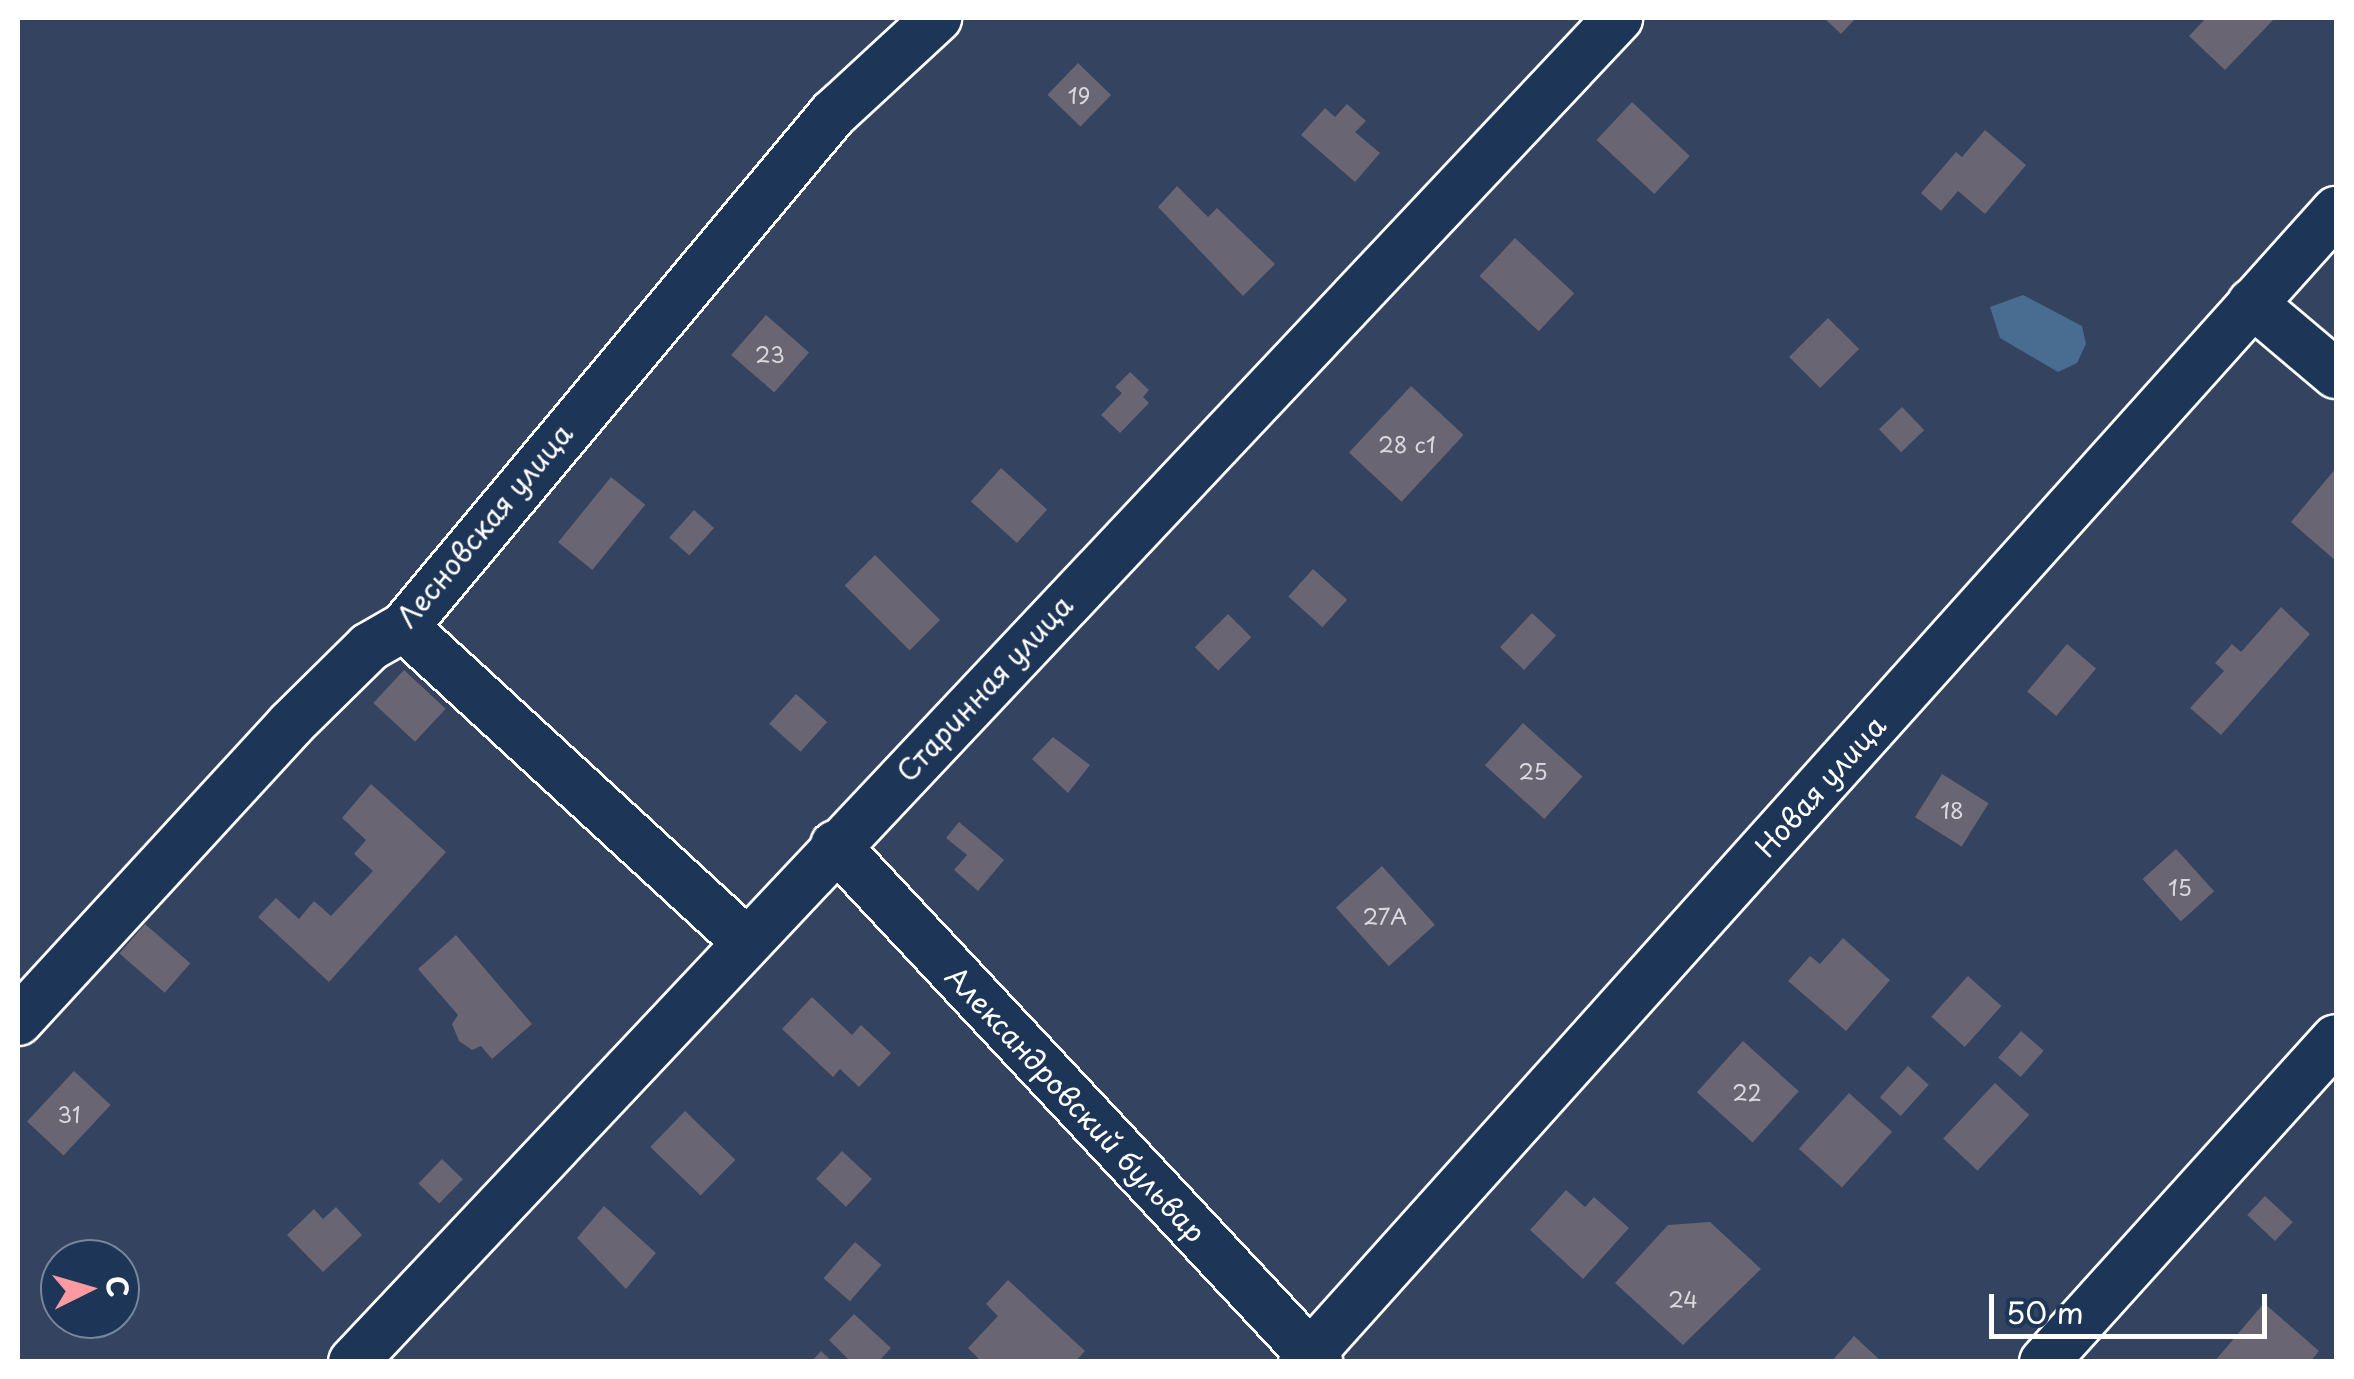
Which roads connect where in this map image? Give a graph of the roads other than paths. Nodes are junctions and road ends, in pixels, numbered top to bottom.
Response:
1 (937, 18) edge
2 (1618, 18) edge
3 (2336, 210) edge
4 (2252, 303) junction
5 (2336, 374) edge
6 (404, 627) junction
7 (835, 845) junction
8 (746, 942) junction
9 (18, 1020) edge
10 (2336, 1039) edge
11 (1310, 1359) edge
12 (353, 1362) edge
13 (2044, 1362) edge

1 - 6 street, Лесновская улица
2 - 7 street, Старинная улица
3 - 4 street, Новая улица
4 - 5 street
4 - 11 street, Новая улица
6 - 8 street
6 - 9 street, Лесновская улица
7 - 8 street, Старинная улица
7 - 11 street, Александровский бульвар
8 - 12 street, Старинная улица
10 - 13 street

